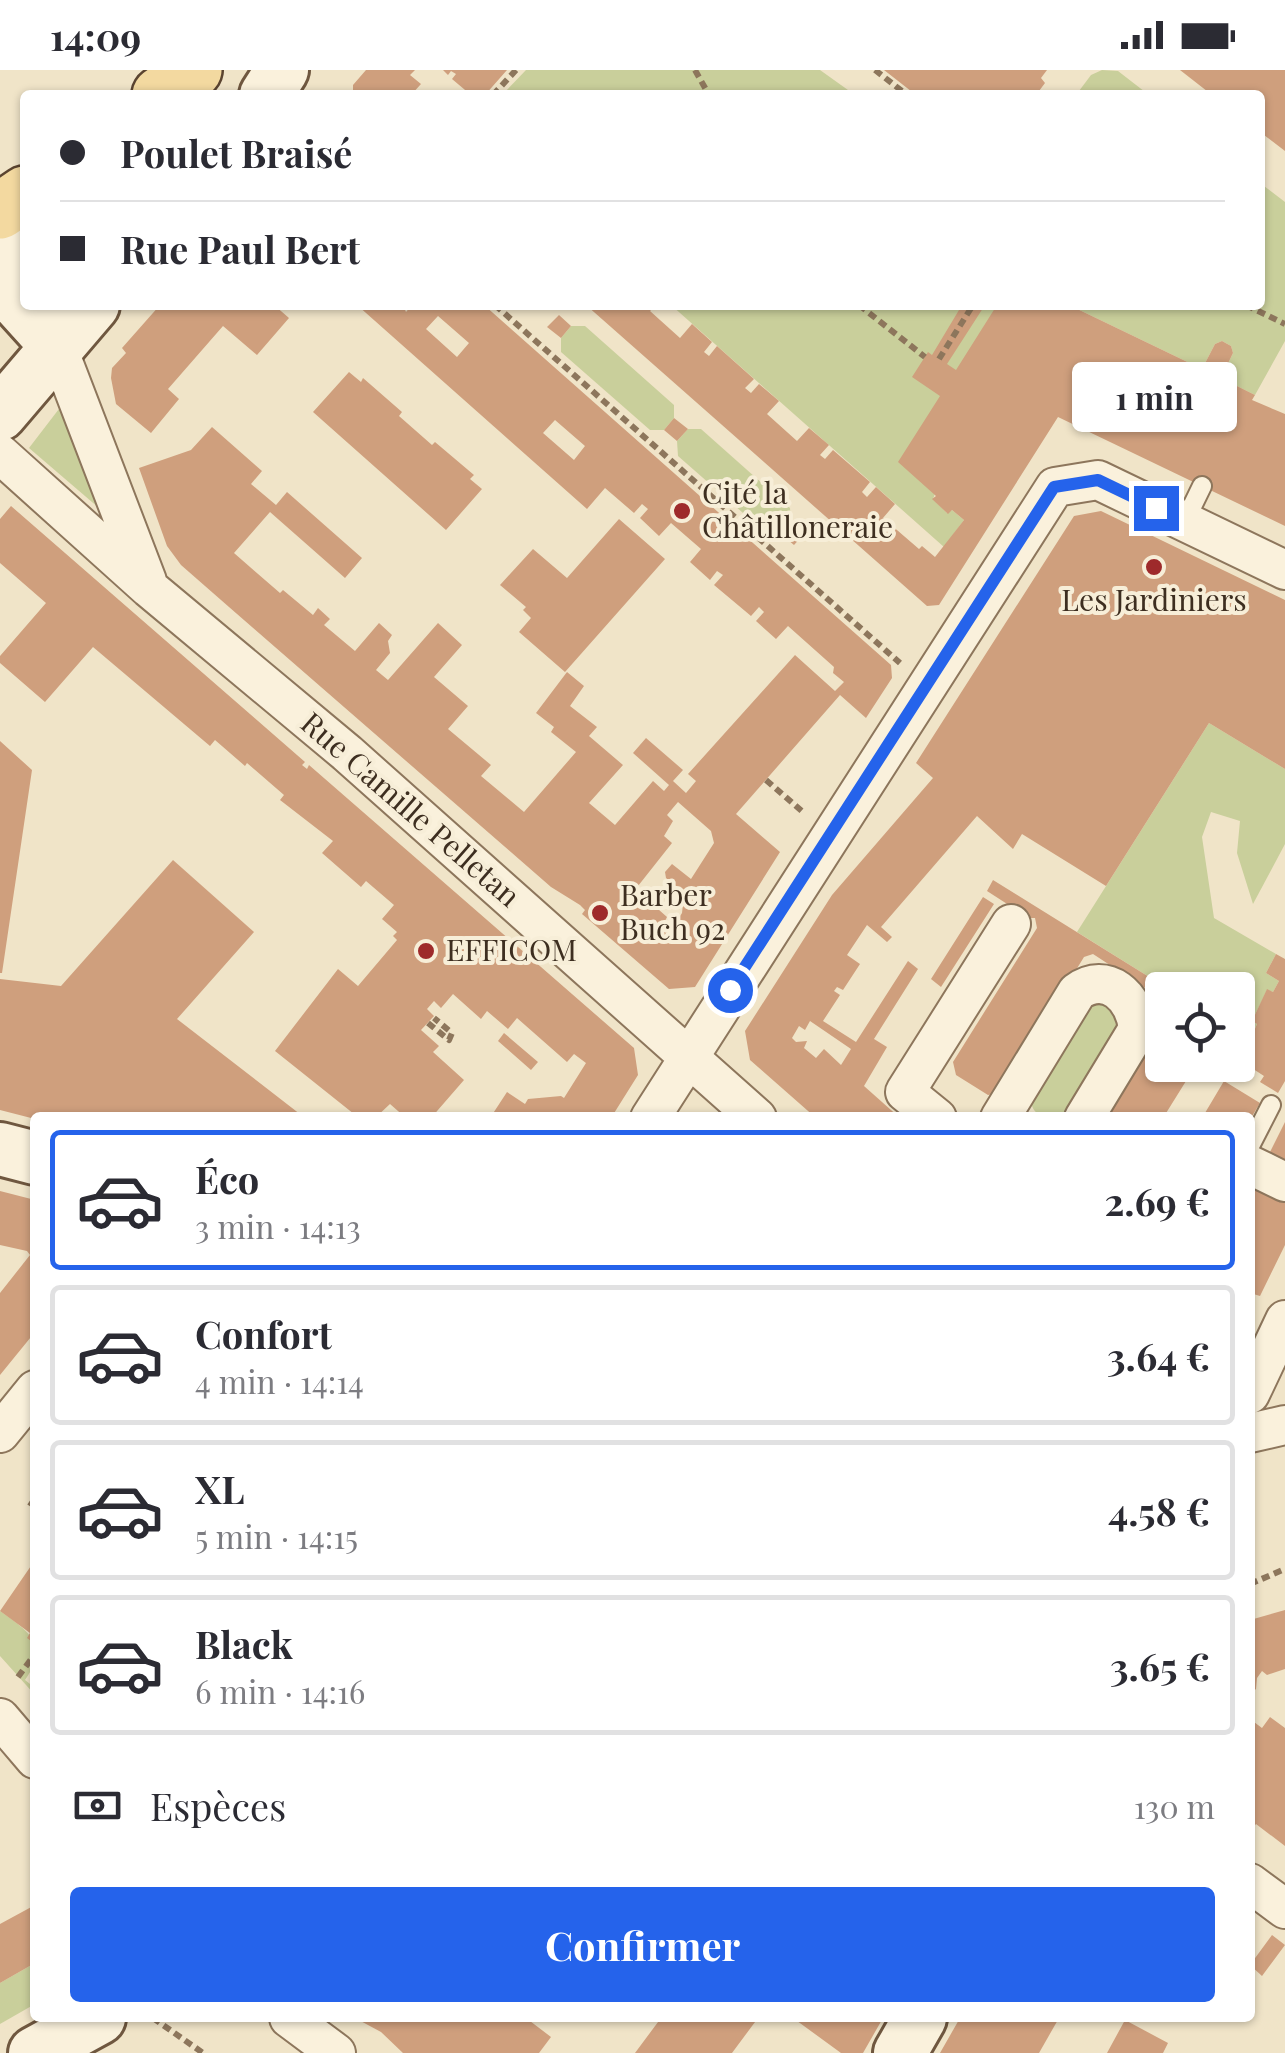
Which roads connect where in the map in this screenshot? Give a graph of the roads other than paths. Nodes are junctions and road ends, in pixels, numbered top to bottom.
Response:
1 (194, 70) edge
2 (167, 90) edge
3 (13, 198) edge
4 (20, 301) edge
5 (32, 310) edge
6 (84, 310) edge
7 (55, 326) edge
8 (0, 414) edge
9 (0, 454) edge
10 (1202, 486) dead end
11 (1185, 522) junction
12 (1283, 565) edge
13 (150, 588) junction
14 (1011, 924) dead end
15 (688, 1055) junction
16 (1272, 1105) dead end
17 (654, 1112) edge
18 (750, 1112) edge
19 (929, 1112) edge
20 (1004, 1112) edge
21 (1088, 1112) edge
22 (1255, 1137) edge
23 (0, 1149) edge
24 (30, 1157) edge
25 (1255, 1167) edge
26 (1285, 1182) edge
27 (1285, 1320) edge
28 (1255, 1383) edge
29 (30, 1396) edge
30 (1285, 1425) edge
31 (1255, 1432) edge
32 (0, 1433) edge
33 (0, 1718) edge
34 (30, 1752) edge
35 (1255, 1887) edge
36 (1285, 1908) edge
37 (91, 2022) edge
38 (295, 2022) edge
39 (918, 2022) edge
40 (35, 2053) edge
41 (336, 2053) edge
42 (900, 2053) edge

1 - 2 main road
3 - 4 main road
5 - 7 main road
6 - 7 main road
7 - 8 main road
7 - 13 street, Rue Camille Pelletan
9 - 13 street, Rue Camille Pelletan
10 - 11 lane
11 - 12 street
11 - 15 street
13 - 15 street, Rue Camille Pelletan
14 - 19 street
15 - 17 street
15 - 18 street, Rue Camille Pelletan
16 - 22 lane
20 - 21 street
23 - 24 main road
25 - 26 street
27 - 28 street
29 - 32 street
30 - 31 street
33 - 34 street
35 - 36 street
37 - 40 main road
38 - 41 street
39 - 42 main road

